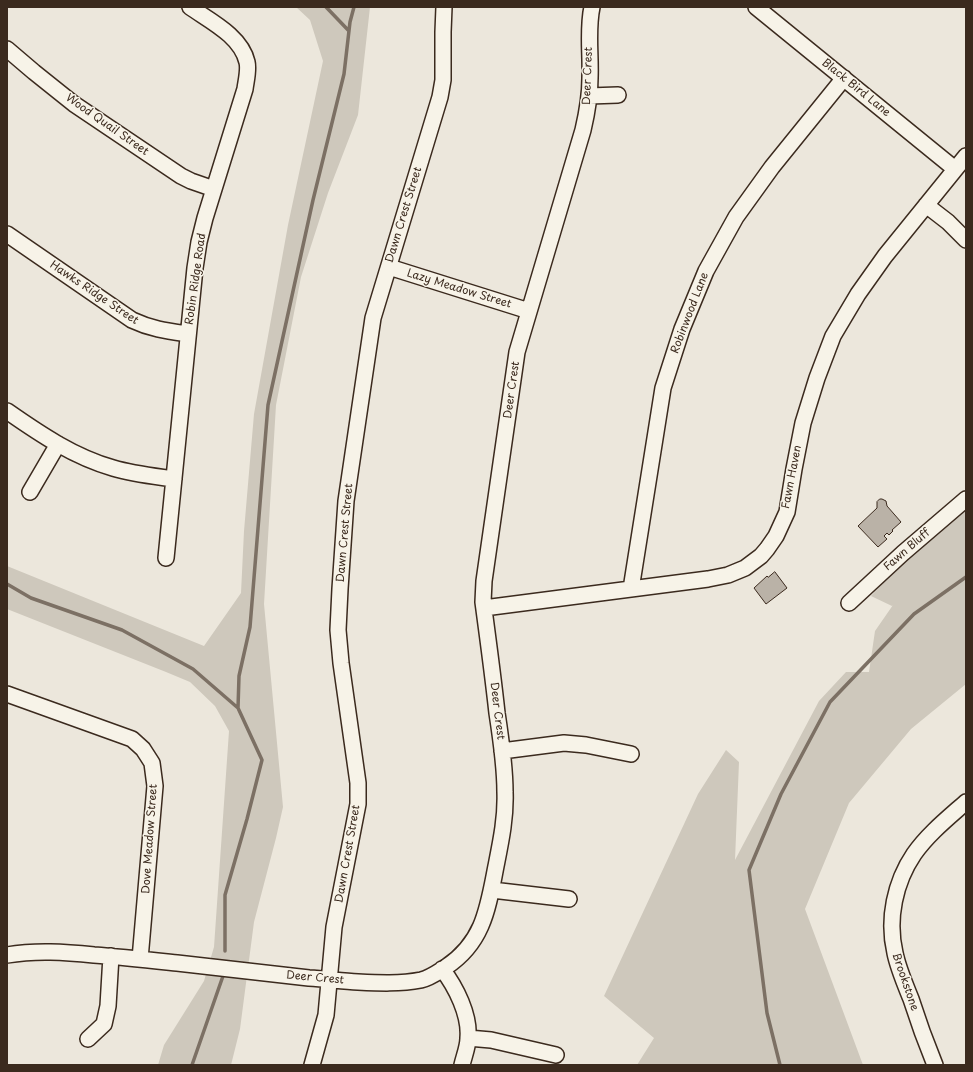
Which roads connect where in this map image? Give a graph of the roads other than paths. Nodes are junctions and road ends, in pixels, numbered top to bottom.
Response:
1 (190, 7) edge
2 (444, 7) edge
3 (592, 7) edge
4 (756, 7) edge
5 (7, 49) edge
6 (844, 78) junction
7 (618, 95) dead end
8 (589, 96) junction
9 (966, 156) edge
10 (955, 169) junction
11 (214, 189) junction
12 (926, 205) junction
13 (7, 234) edge
14 (966, 240) edge
15 (389, 267) junction
16 (529, 311) junction
17 (188, 334) junction
18 (7, 411) edge
19 (58, 444) junction
20 (174, 478) junction
21 (30, 492) dead end
22 (966, 499) edge
23 (166, 558) dead end
24 (631, 589) junction
25 (849, 603) dead end
26 (484, 608) junction
27 (7, 694) edge
28 (502, 751) junction
29 (631, 754) dead end
30 (966, 802) edge
31 (492, 890) junction
32 (570, 899) dead end
33 (7, 955) edge
34 (110, 956) junction
35 (140, 959) junction
36 (442, 969) junction
37 (329, 980) junction
38 (468, 1038) junction
39 (88, 1039) dead end
40 (556, 1055) dead end
41 (312, 1065) edge
42 (462, 1065) edge
43 (935, 1065) edge

1 - 11 street, Robin Ridge Road
2 - 15 street, Dawn Crest Street
3 - 8 street, Deer Crest
4 - 6 street, Black Bird Lane
5 - 11 street, Wood Quail Street
6 - 10 street, Black Bird Lane
6 - 24 street, Robinwood Lane
7 - 8 street
8 - 16 street, Deer Crest
9 - 10 street, Fawn Haven
10 - 12 street, Fawn Haven
11 - 17 street, Robin Ridge Road
12 - 14 street
12 - 24 street, Fawn Haven
13 - 17 street, Hawks Ridge Street
15 - 16 street, Lazy Meadow Street
15 - 37 street, Dawn Crest Street
16 - 26 street, Deer Crest
17 - 20 street, Robin Ridge Road
18 - 19 street
19 - 20 street
19 - 21 street
20 - 23 street, Robin Ridge Road
22 - 25 street, Fawn Bluff
24 - 26 street, Fawn Haven
26 - 28 street, Deer Crest
27 - 35 street, Dove Meadow Street
28 - 29 street
28 - 31 street, Deer Crest
30 - 43 street, Brookstone
31 - 32 street
31 - 36 street, Deer Crest
33 - 34 street, Deer Crest
34 - 35 street, Deer Crest
34 - 39 street
35 - 37 street, Deer Crest
36 - 37 street, Deer Crest
36 - 38 street
37 - 41 street, Dawn Crest Street
38 - 40 street
38 - 42 street

